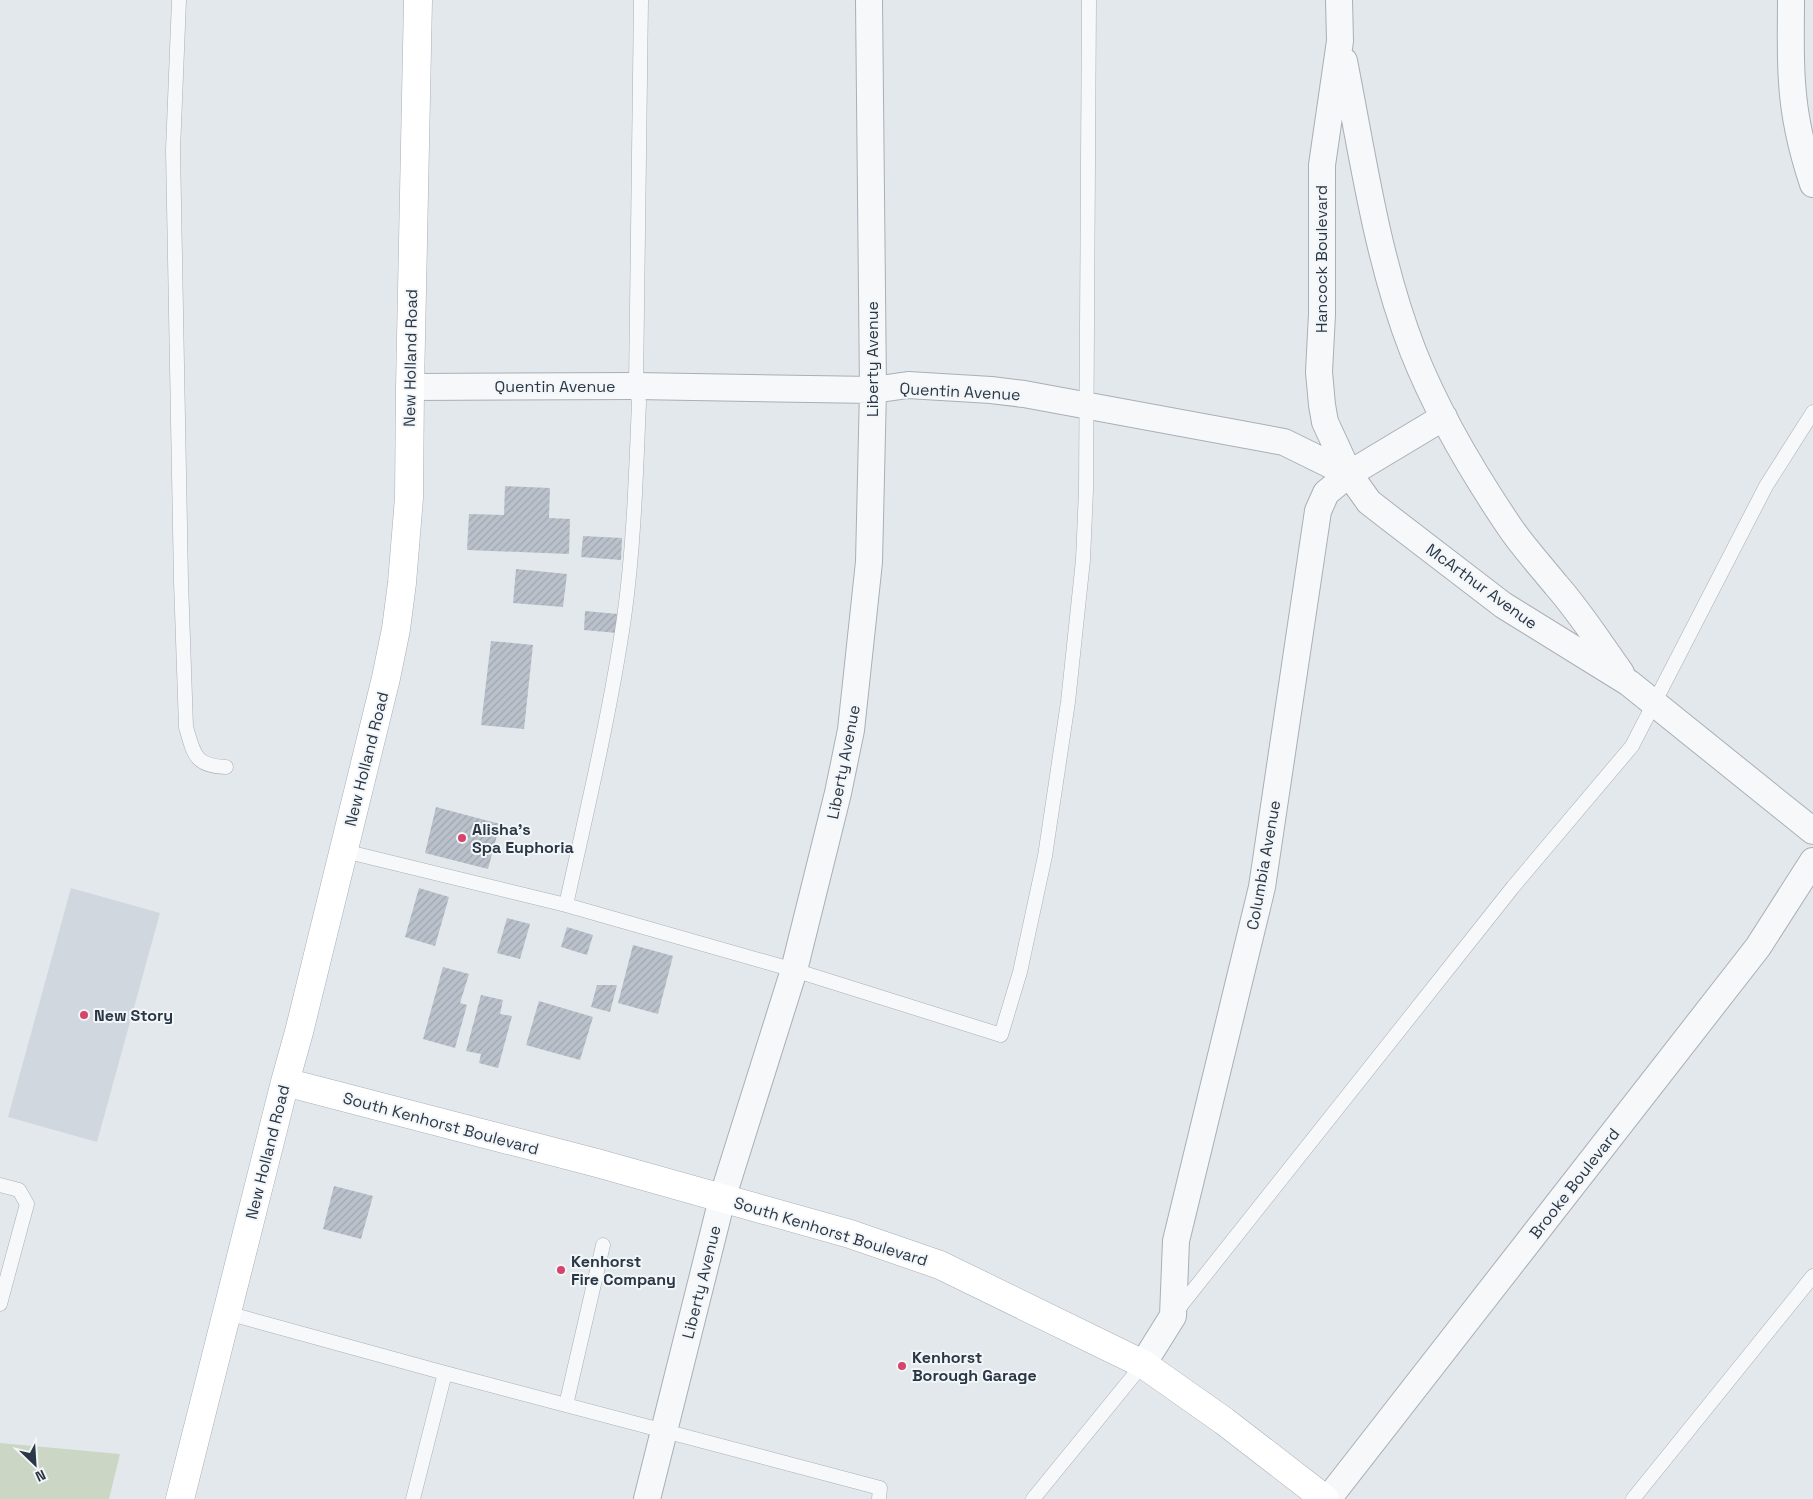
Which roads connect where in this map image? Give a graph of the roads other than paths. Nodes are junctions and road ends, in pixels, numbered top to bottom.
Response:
1 (179, 0) edge
2 (418, 0) edge
3 (641, 0) edge
4 (869, 0) edge
5 (1089, 0) edge
6 (1339, 0) edge
7 (1791, 0) edge
8 (1340, 41) junction
9 (1813, 184) edge
10 (636, 386) junction
11 (410, 387) junction
12 (873, 390) junction
13 (1085, 406) junction
14 (1813, 412) edge
15 (1444, 417) junction
16 (1348, 474) junction
17 (1629, 684) junction
18 (1653, 704) junction
19 (226, 767) dead end
20 (1813, 831) edge
21 (344, 851) junction
22 (1813, 862) edge
23 (566, 905) junction
24 (794, 970) junction
25 (285, 1082) junction
26 (0, 1186) edge
27 (722, 1199) junction
28 (603, 1245) dead end
29 (1813, 1276) edge
30 (0, 1304) edge
31 (227, 1313) junction
32 (1173, 1316) junction
33 (1143, 1364) junction
34 (445, 1373) junction
35 (566, 1405) junction
36 (664, 1430) junction
37 (180, 1499) edge
38 (413, 1499) edge
39 (646, 1499) edge
40 (880, 1499) edge
41 (1033, 1499) edge
42 (1326, 1499) edge
43 (1633, 1499) edge

1 - 19 lane
2 - 11 main road, New Holland Road
3 - 10 lane
4 - 12 street, Liberty Avenue
5 - 13 lane
6 - 8 street, Hancock Boulevard
7 - 9 street
8 - 15 street, Hancock Boulevard
8 - 16 street, Hancock Boulevard
10 - 11 street, Quentin Avenue
10 - 12 street, Quentin Avenue
10 - 23 lane
11 - 21 main road, New Holland Road
12 - 13 street, Quentin Avenue
12 - 24 street, Liberty Avenue
13 - 16 street, Quentin Avenue
13 - 24 lane
14 - 18 lane
15 - 16 street, Columbia Avenue
15 - 17 street, McArthur Avenue
16 - 17 street, McArthur Avenue
16 - 32 street, Columbia Avenue
17 - 18 street, McArthur Avenue
18 - 20 street, McArthur Avenue
18 - 32 lane
21 - 23 lane
21 - 25 main road, New Holland Road
22 - 42 street, Brooke Boulevard
23 - 24 lane
24 - 27 street, Liberty Avenue
25 - 27 main road, South Kenhorst Boulevard
25 - 31 main road, New Holland Road
26 - 30 lane
27 - 33 main road, South Kenhorst Boulevard
27 - 36 street, Liberty Avenue
28 - 35 lane
29 - 43 lane
31 - 34 lane
31 - 37 main road, New Holland Road
32 - 33 street, Columbia Avenue
33 - 41 lane
33 - 42 main road, South Kenhorst Boulevard
34 - 35 lane
34 - 38 lane
35 - 36 lane
36 - 39 street, Liberty Avenue
36 - 40 lane

